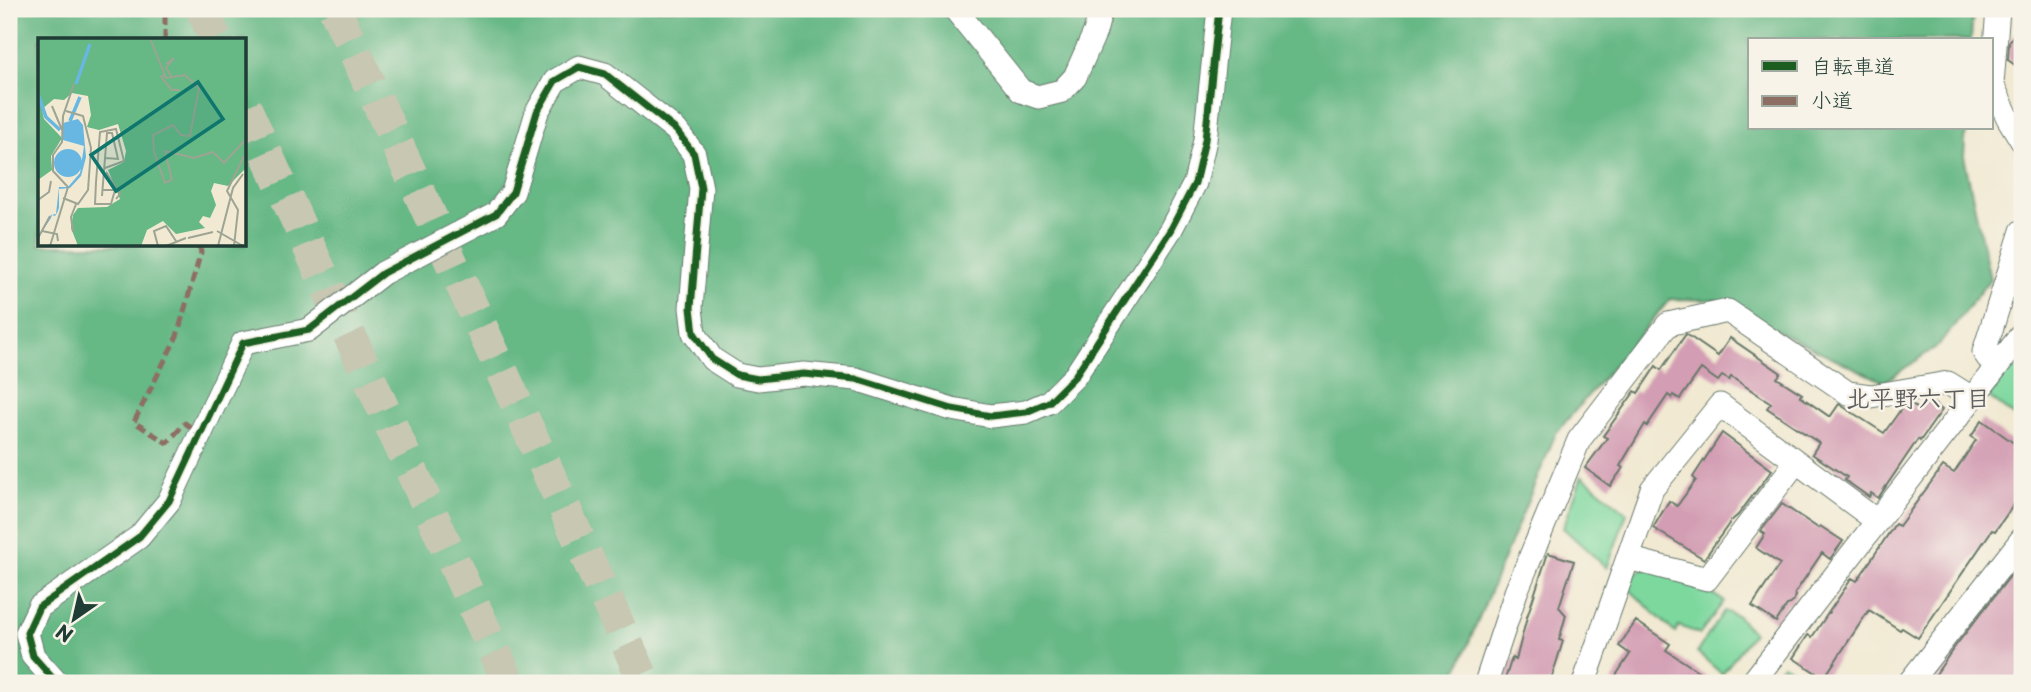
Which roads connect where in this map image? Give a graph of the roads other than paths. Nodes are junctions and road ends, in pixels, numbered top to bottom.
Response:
1 (955, 9) edge
2 (1101, 9) edge
3 (1219, 9) edge
4 (1998, 9) edge
5 (1993, 71) edge
6 (1993, 85) edge
7 (2022, 141) edge
8 (2022, 231) edge
9 (2022, 334) edge
10 (1995, 368) junction
11 (1972, 398) junction
12 (1796, 462) junction
13 (1877, 521) junction
14 (2022, 539) edge
15 (1628, 558) junction
16 (57, 683) edge
17 (1486, 683) edge
18 (1584, 683) edge
19 (1752, 683) edge
20 (1909, 683) edge

1 - 2 street
3 - 16 street
4 - 5 street
6 - 7 street
8 - 10 street
9 - 10 street
10 - 11 street
11 - 13 street
11 - 17 street
12 - 13 street
12 - 15 street
12 - 15 street
13 - 19 street
14 - 20 street
15 - 18 street

